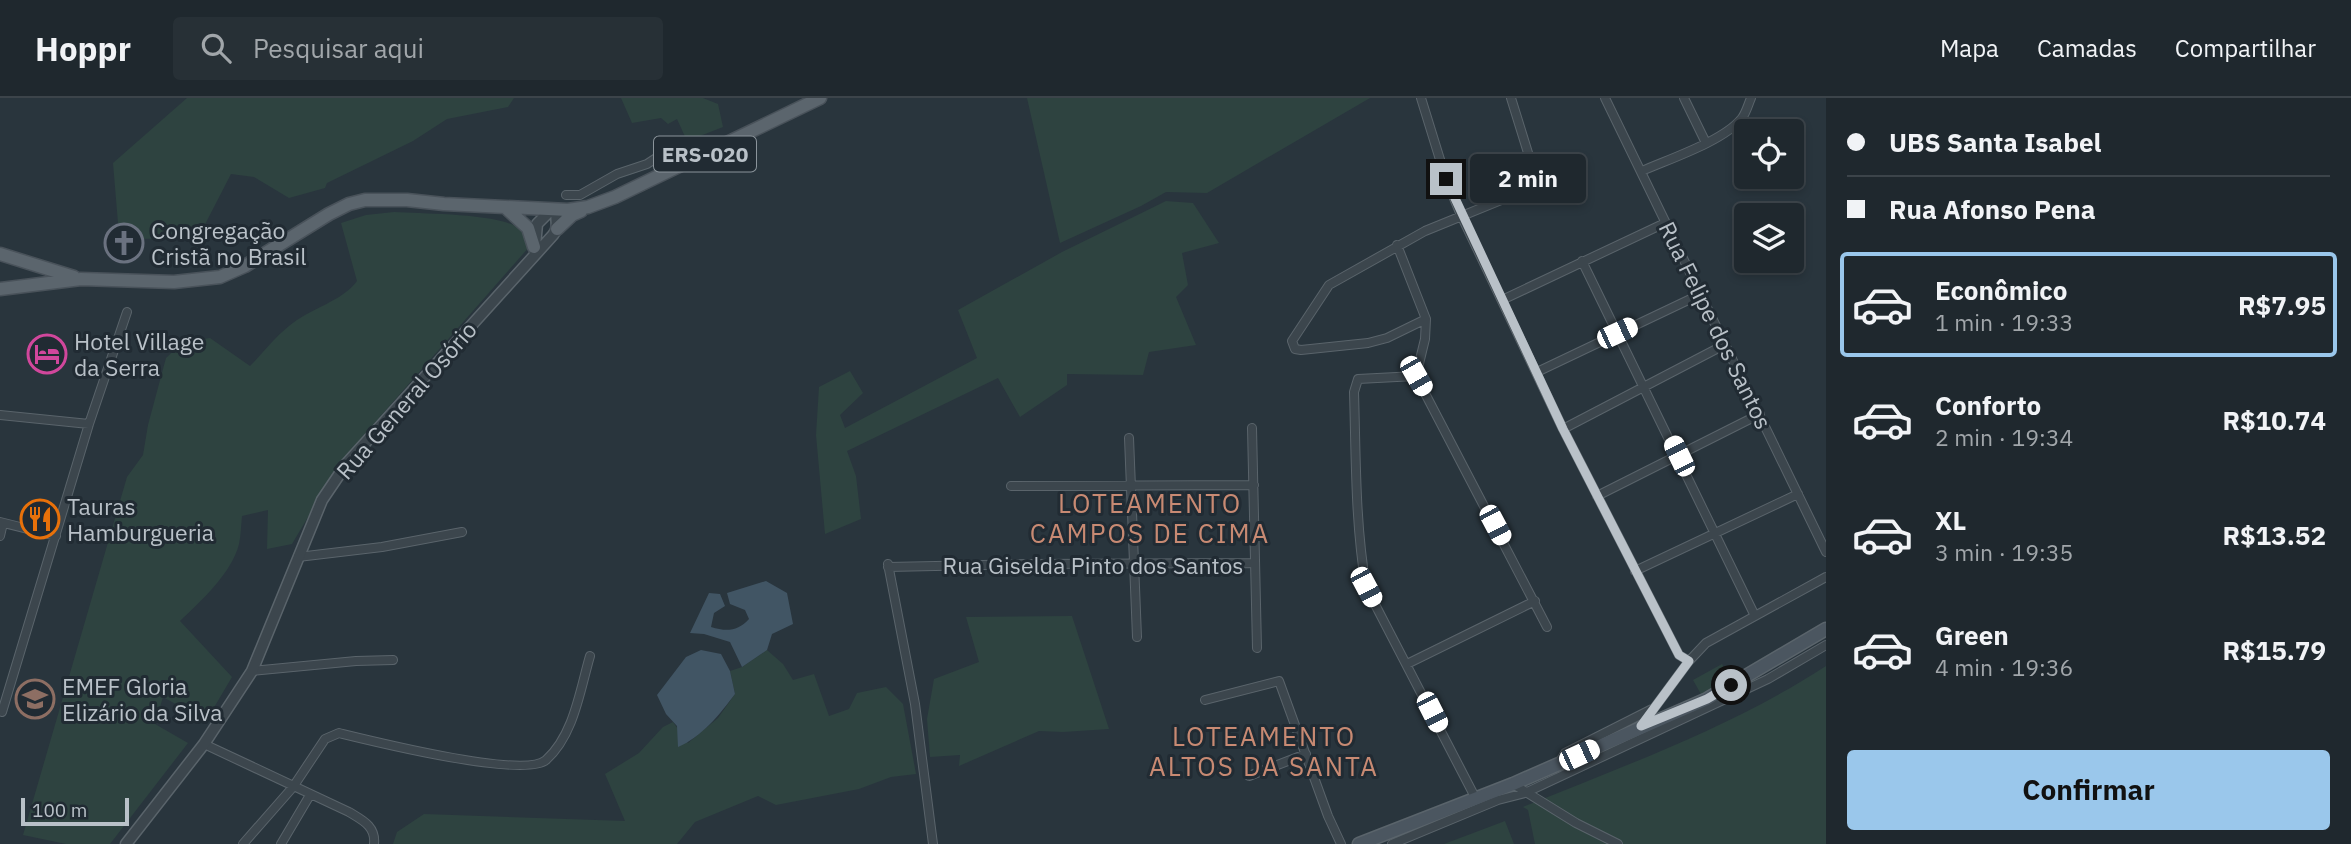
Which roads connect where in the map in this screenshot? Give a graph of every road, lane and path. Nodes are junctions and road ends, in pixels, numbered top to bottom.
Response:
1 (820, 98) edge
2 (1421, 98) edge
3 (1511, 98) edge
4 (1605, 98) edge
5 (1684, 98) edge
6 (1751, 98) edge
7 (1706, 143) junction
8 (687, 162) junction
9 (647, 164) junction
10 (1642, 171) junction
11 (657, 177) junction
12 (589, 189) junction
13 (566, 195) dead end
14 (590, 207) junction
15 (506, 208) junction
16 (553, 210) junction
17 (1461, 215) junction
18 (1665, 223) junction
19 (557, 229) junction
20 (1398, 245) junction
21 (534, 251) junction
22 (0, 254) edge
23 (1582, 261) junction
24 (81, 279) junction
25 (0, 289) edge
26 (1701, 294) junction
27 (1502, 300) junction
28 (127, 312) dead end
29 (1426, 319) junction
30 (1617, 333) junction
31 (1726, 344) junction
32 (1537, 372) junction
33 (1416, 376) junction
34 (1645, 386) junction
35 (1760, 414) junction
36 (0, 415) edge
37 (89, 424) junction
38 (1252, 429) dead end
39 (1563, 429) junction
40 (1129, 438) dead end
41 (1679, 456) junction
42 (1254, 485) junction
43 (1011, 486) dead end
44 (1130, 486) junction
45 (1798, 494) junction
46 (1597, 496) junction
47 (2, 523) edge
48 (462, 532) dead end
49 (1717, 533) junction
50 (0, 536) edge
51 (56, 536) junction
52 (1826, 552) edge
53 (298, 557) junction
54 (1133, 563) junction
55 (1255, 563) junction
56 (1635, 571) junction
57 (1826, 577) edge
58 (1535, 601) junction
59 (1755, 615) junction
60 (1547, 626) dead end
61 (1826, 629) edge
62 (1137, 637) dead end
63 (1826, 645) edge
64 (1257, 648) dead end
65 (590, 656) dead end
66 (393, 660) dead end
67 (1689, 661) junction
68 (1407, 664) junction
69 (251, 671) junction
70 (1205, 700) dead end
71 (1655, 708) junction
72 (2, 712) edge
73 (1641, 726) junction
74 (204, 744) junction
75 (1306, 754) junction
76 (1558, 764) junction
77 (1248, 776) dead end
78 (1513, 784) junction
79 (293, 787) junction
80 (1525, 793) junction
81 (310, 795) junction
82 (1476, 799) junction
83 (126, 844) edge
84 (243, 844) edge
85 (281, 844) edge
86 (374, 844) edge
87 (933, 844) edge
88 (1341, 844) edge
89 (1359, 844) edge
90 (1392, 844) edge
91 (1618, 844) edge

1 - 8 main road, ERS-020
2 - 17 street
3 - 17 street
4 - 10 street, Rua Felipe dos Santos
5 - 7 street
6 - 7 street
7 - 10 street
8 - 9 street
8 - 11 main road, ERS-020
9 - 11 street
9 - 12 street
10 - 18 street, Rua Felipe dos Santos
11 - 14 main road, ERS-020
12 - 13 street
12 - 14 street
14 - 16 main road, ERS-020
14 - 19 main road
15 - 16 main road, ERS-020
15 - 21 main road
15 - 24 main road, ERS-020
16 - 19 street
16 - 21 street, Rua General Osório
17 - 20 street
17 - 27 street
18 - 23 street
18 - 26 street, Rua Felipe dos Santos
19 - 21 street, Rua General Osório
20 - 29 street
20 - 29 street
21 - 53 street, Rua General Osório
22 - 24 main road, ERS-020
23 - 27 street
23 - 30 street
24 - 25 main road, ERS-020
26 - 30 street
26 - 31 street, Rua Felipe dos Santos
27 - 32 street
28 - 37 street
29 - 33 street
30 - 32 street
30 - 34 street
31 - 34 street
31 - 35 street, Rua Felipe dos Santos
32 - 39 street
33 - 58 street
33 - 68 street
34 - 39 street
34 - 41 street
35 - 41 street
35 - 45 street, Rua Felipe dos Santos
36 - 37 street
37 - 51 street
38 - 42 street
39 - 46 street
40 - 44 street
41 - 46 street
41 - 49 street
42 - 44 street
42 - 55 street
43 - 44 street
44 - 54 street
45 - 49 street
45 - 52 street, Rua Felipe dos Santos
46 - 56 street
47 - 50 street
47 - 51 street
48 - 53 street
49 - 56 street
49 - 59 street
51 - 72 street
53 - 69 street, Rua General Osório
54 - 55 street, Rua Giselda Pinto dos Santos
54 - 62 street
54 - 87 street, Rua Giselda Pinto dos Santos
55 - 64 street
56 - 67 street
57 - 59 street
58 - 60 street
58 - 68 street
59 - 67 street
61 - 73 main road
63 - 80 street
65 - 79 street
66 - 69 street
67 - 71 street
68 - 82 street
69 - 74 street, Rua General Osório
70 - 75 street
71 - 73 street
71 - 76 street
73 - 76 main road
74 - 79 street
74 - 83 street, Rua General Osório
75 - 77 street
75 - 88 street
76 - 78 main road
78 - 80 street
78 - 82 main road
79 - 81 street
79 - 84 street
80 - 90 street
80 - 91 street
81 - 85 street
81 - 86 street
82 - 89 main road

